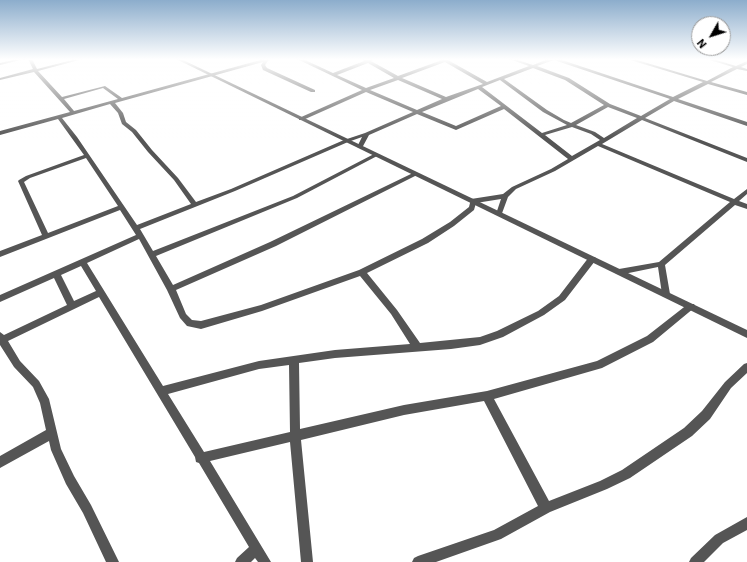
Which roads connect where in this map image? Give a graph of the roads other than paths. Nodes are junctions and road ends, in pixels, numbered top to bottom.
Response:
1 (48, 85) edge
2 (176, 85) edge
3 (233, 85) edge
4 (299, 85) edge
5 (355, 85) edge
6 (379, 85) edge
7 (415, 85) edge
8 (484, 85) edge
9 (510, 85) edge
10 (577, 85) edge
11 (633, 85) edge
12 (702, 85) edge
13 (718, 85) edge
14 (478, 88) junction
15 (366, 90) junction
16 (313, 92) dead end
17 (747, 94) edge
18 (60, 99) junction
19 (446, 99) junction
20 (674, 99) junction
21 (122, 100) junction
22 (112, 103) junction
23 (608, 105) junction
24 (504, 107) junction
25 (416, 112) junction
26 (73, 113) junction
27 (59, 117) junction
28 (642, 118) junction
29 (301, 119) junction
30 (747, 124) edge
31 (571, 125) junction
32 (0, 133) edge
33 (367, 134) junction
34 (540, 135) junction
35 (604, 140) junction
36 (346, 141) junction
37 (598, 144) junction
38 (360, 147) junction
39 (376, 155) junction
40 (87, 156) junction
41 (572, 159) junction
42 (747, 160) edge
43 (415, 174) junction
44 (747, 191) edge
45 (505, 196) junction
46 (472, 201) junction
47 (734, 202) junction
48 (195, 205) junction
49 (122, 207) junction
50 (747, 207) edge
51 (499, 214) junction
52 (136, 228) junction
53 (46, 236) junction
54 (140, 236) junction
55 (0, 254) edge
56 (151, 255) junction
57 (592, 259) junction
58 (82, 261) junction
59 (660, 264) junction
60 (362, 272) junction
61 (619, 272) junction
62 (56, 273) junction
63 (171, 289) junction
64 (101, 292) junction
65 (666, 294) junction
66 (0, 299) edge
67 (72, 306) junction
68 (691, 306) junction
69 (747, 334) edge
70 (1, 339) edge
71 (417, 347) junction
72 (294, 360) junction
73 (747, 367) edge
74 (160, 391) junction
75 (487, 396) junction
76 (52, 433) junction
77 (295, 436) junction
78 (200, 458) junction
79 (0, 462) edge
80 (546, 508) junction
81 (747, 523) edge
82 (256, 549) junction
83 (113, 562) edge
84 (241, 562) edge
85 (265, 562) edge
86 (307, 562) edge
87 (418, 562) edge
88 (695, 562) edge

1 - 18 street
2 - 21 street
3 - 29 street
4 - 16 street
5 - 15 street
6 - 15 street
7 - 19 street
8 - 14 street
9 - 31 street
10 - 23 street
11 - 20 street
12 - 20 street
13 - 17 street
14 - 19 street
14 - 24 street
15 - 25 street
15 - 29 street
18 - 21 street
18 - 26 street
19 - 25 street
20 - 28 street
20 - 30 street
21 - 22 street
22 - 26 street
22 - 48 street
23 - 28 street
23 - 31 street
24 - 25 street
24 - 34 street
25 - 33 street
26 - 27 street
27 - 32 street
27 - 40 street
28 - 35 street
28 - 42 street
29 - 36 street
31 - 34 street
31 - 35 street
33 - 36 street
33 - 38 street
34 - 41 street
35 - 37 street
36 - 38 street
36 - 48 street
37 - 41 street
37 - 47 street
38 - 39 street
39 - 43 street
39 - 56 street
40 - 49 street
40 - 53 street
41 - 45 street
43 - 46 street
43 - 63 street
44 - 47 street
45 - 46 street
45 - 51 street
46 - 51 street
46 - 60 street
47 - 50 street
47 - 59 street
48 - 52 street
49 - 52 street
49 - 53 street
51 - 57 street
52 - 54 street
53 - 55 street
54 - 56 street
54 - 58 street
56 - 63 street
57 - 61 street
57 - 71 street
58 - 62 street
58 - 64 street
59 - 61 street
59 - 65 street
60 - 63 street
60 - 71 street
61 - 65 street
62 - 66 street
62 - 67 street
64 - 67 street
64 - 74 street
65 - 68 street
67 - 70 street
68 - 69 street
68 - 75 street
70 - 76 street
71 - 72 street
72 - 74 street
72 - 77 street
73 - 80 street
74 - 78 street
75 - 77 street
75 - 80 street
76 - 79 street
76 - 83 street
77 - 78 street
77 - 86 street
78 - 82 street
80 - 87 street
81 - 88 street
82 - 84 street
82 - 85 street

